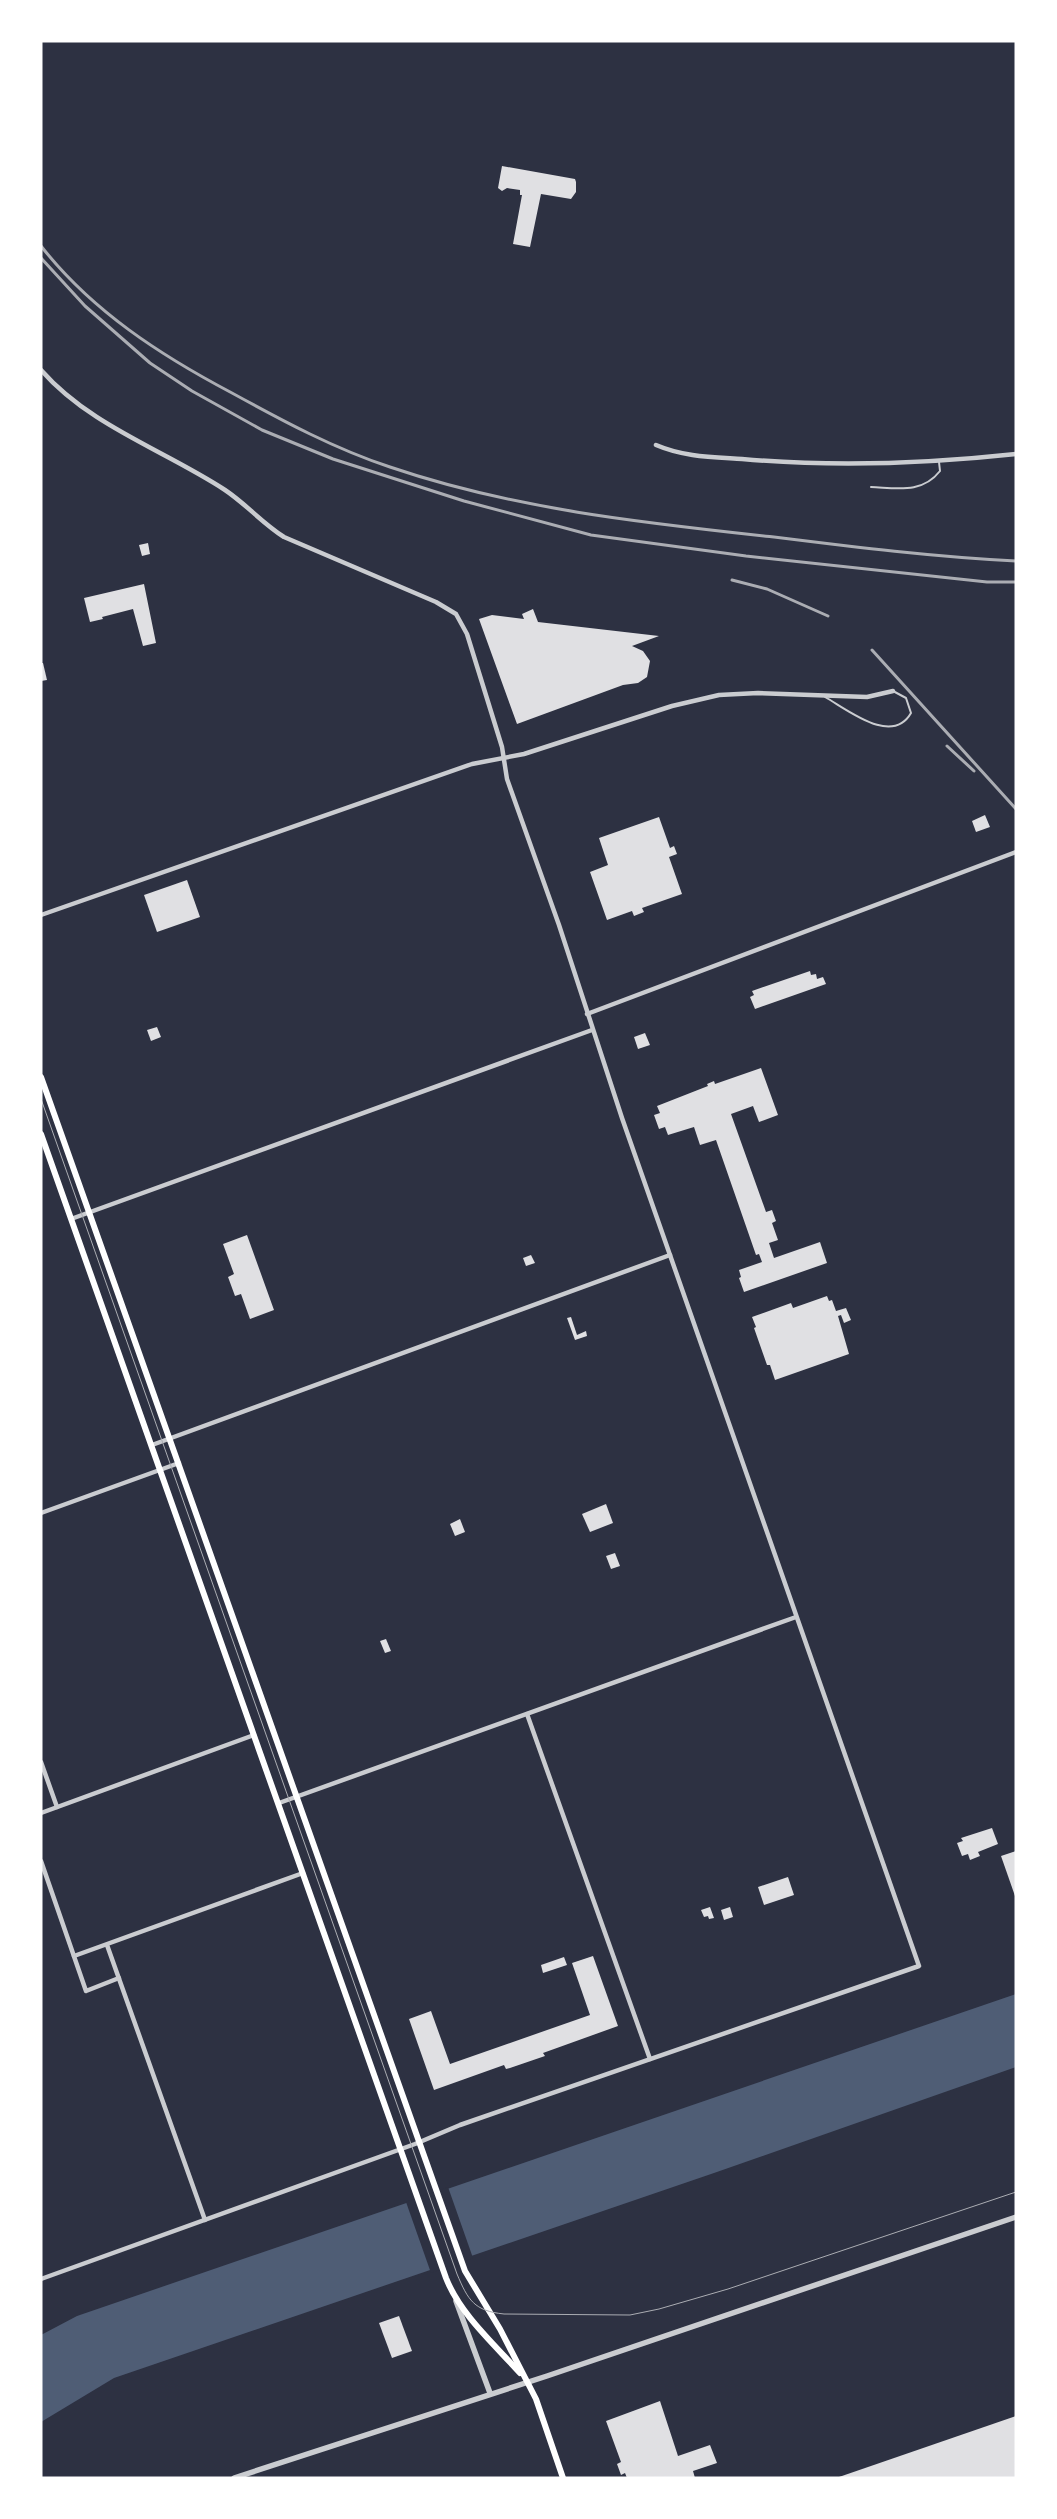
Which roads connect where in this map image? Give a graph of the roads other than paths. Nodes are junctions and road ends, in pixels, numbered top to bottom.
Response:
1 (41, 370) edge
2 (656, 445) dead end
3 (1016, 454) edge
4 (939, 462) junction
5 (871, 487) dead end
6 (893, 691) joint
7 (822, 696) junction
8 (503, 759) junction
9 (1016, 852) edge
10 (41, 915) edge
11 (587, 1014) junction
12 (592, 1030) junction
13 (41, 1077) edge
14 (41, 1134) edge
15 (89, 1212) junction
16 (71, 1219) junction
17 (670, 1255) junction
18 (170, 1438) junction
19 (152, 1445) junction
20 (178, 1464) junction
21 (160, 1470) junction
22 (41, 1513) edge
23 (796, 1617) junction
24 (527, 1714) junction
25 (254, 1736) junction
26 (41, 1762) edge
27 (42, 1769) edge
28 (297, 1797) junction
29 (278, 1803) junction
30 (57, 1806) junction
31 (41, 1812) edge
32 (41, 1861) edge
33 (303, 1873) junction
34 (107, 1945) junction
35 (74, 1956) junction
36 (119, 1978) junction
37 (650, 2059) junction
38 (420, 2142) junction
39 (400, 2149) junction
40 (1016, 2217) edge
41 (206, 2220) junction
42 (41, 2279) edge
43 (454, 2294) junction
44 (528, 2382) junction
45 (490, 2393) junction
46 (234, 2478) edge
47 (563, 2478) edge

1 - 8 street
2 - 4 street
3 - 4 street
4 - 5 lane
6 - 7 street
6 - 7 lane
7 - 8 street
8 - 10 street
8 - 11 street
9 - 11 street
11 - 12 street
12 - 15 street
12 - 17 street
13 - 15 main road
14 - 16 main road
15 - 16 street
15 - 18 main road
16 - 19 main road
17 - 18 street
17 - 23 street
18 - 19 street
18 - 20 main road
19 - 21 main road
20 - 21 street
20 - 28 main road
21 - 22 street
21 - 25 main road
23 - 24 street
23 - 37 street
24 - 28 street
24 - 37 street
25 - 29 main road
25 - 30 street
26 - 27 street
27 - 30 street
28 - 29 street
28 - 38 main road
29 - 33 main road
30 - 31 street
32 - 35 street
33 - 34 street
33 - 39 main road
34 - 35 street
34 - 36 street
35 - 36 street
36 - 41 street
37 - 38 street
38 - 39 street
38 - 44 main road
39 - 41 street
39 - 43 main road
40 - 44 street
41 - 42 street
43 - 44 main road
43 - 45 street
44 - 45 street
44 - 47 main road
45 - 46 street

